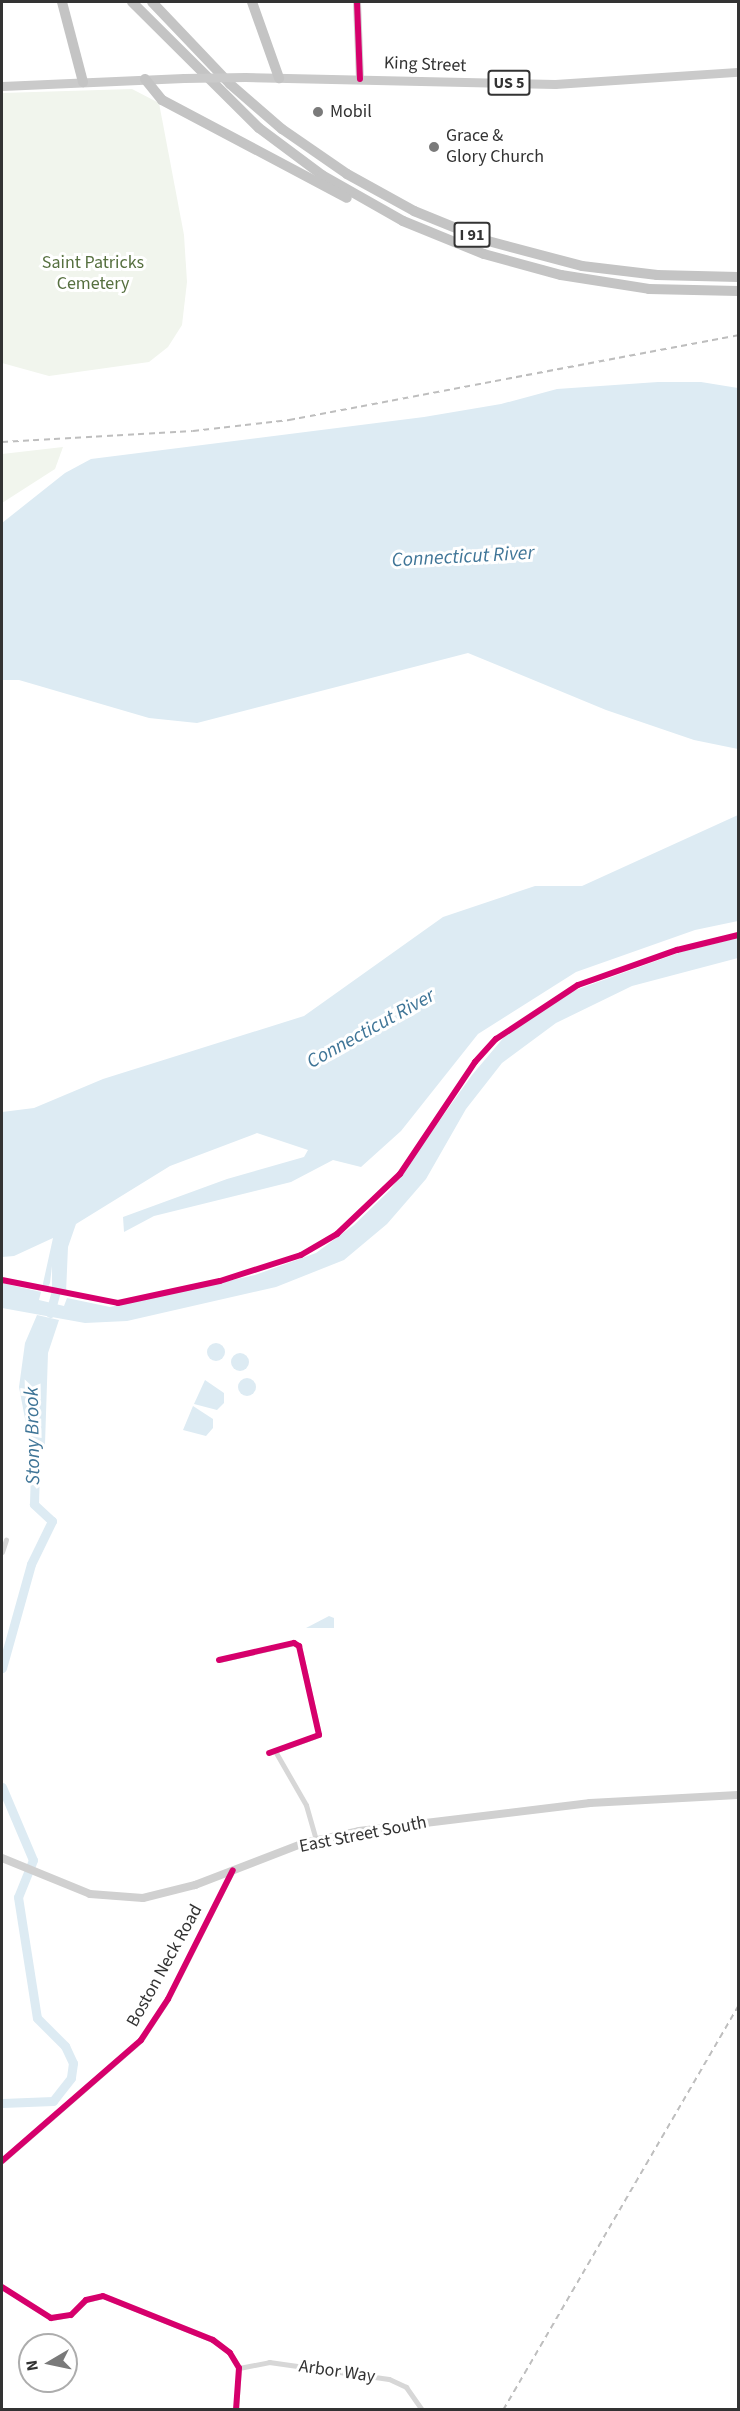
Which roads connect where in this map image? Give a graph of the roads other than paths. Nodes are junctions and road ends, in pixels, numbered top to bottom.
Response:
1 (62, 2) edge
2 (132, 2) edge
3 (152, 2) edge
4 (161, 2) edge
5 (252, 2) edge
6 (258, 2) edge
7 (357, 2) edge
8 (199, 52) junction
9 (738, 72) edge
10 (279, 78) junction
11 (146, 79) junction
12 (360, 79) junction
13 (83, 82) junction
14 (2, 86) edge
15 (371, 204) junction
16 (738, 277) edge
17 (738, 291) edge
18 (6, 1540) dead end
19 (2, 1552) edge
20 (219, 1660) dead end
21 (275, 1751) junction
22 (269, 1753) dead end
23 (738, 1794) edge
24 (316, 1840) junction
25 (2, 1858) edge
26 (232, 1870) junction
27 (2, 2161) edge
28 (2, 2287) edge
29 (239, 2368) junction
30 (236, 2409) edge
31 (422, 2409) edge

1 - 13 highway
2 - 15 highway, I 91
3 - 8 highway, I 91
4 - 8 highway
5 - 10 highway
6 - 10 highway
7 - 12 main road
8 - 16 highway, I 91
9 - 12 main road, King Street / US 5
10 - 11 main road, King Street / US 5, bridge
10 - 12 main road, King Street / US 5
11 - 13 main road, King Street / US 5
11 - 15 highway
13 - 14 main road, King Street / US 5
15 - 17 highway, I 91
18 - 19 street
20 - 21 street
21 - 22 street
21 - 24 street
23 - 24 main road, East Street South
24 - 26 main road, East Street South
25 - 26 main road, East Street South
26 - 27 street, Boston Neck Road
28 - 29 street
29 - 30 street
29 - 31 street, Arbor Way

